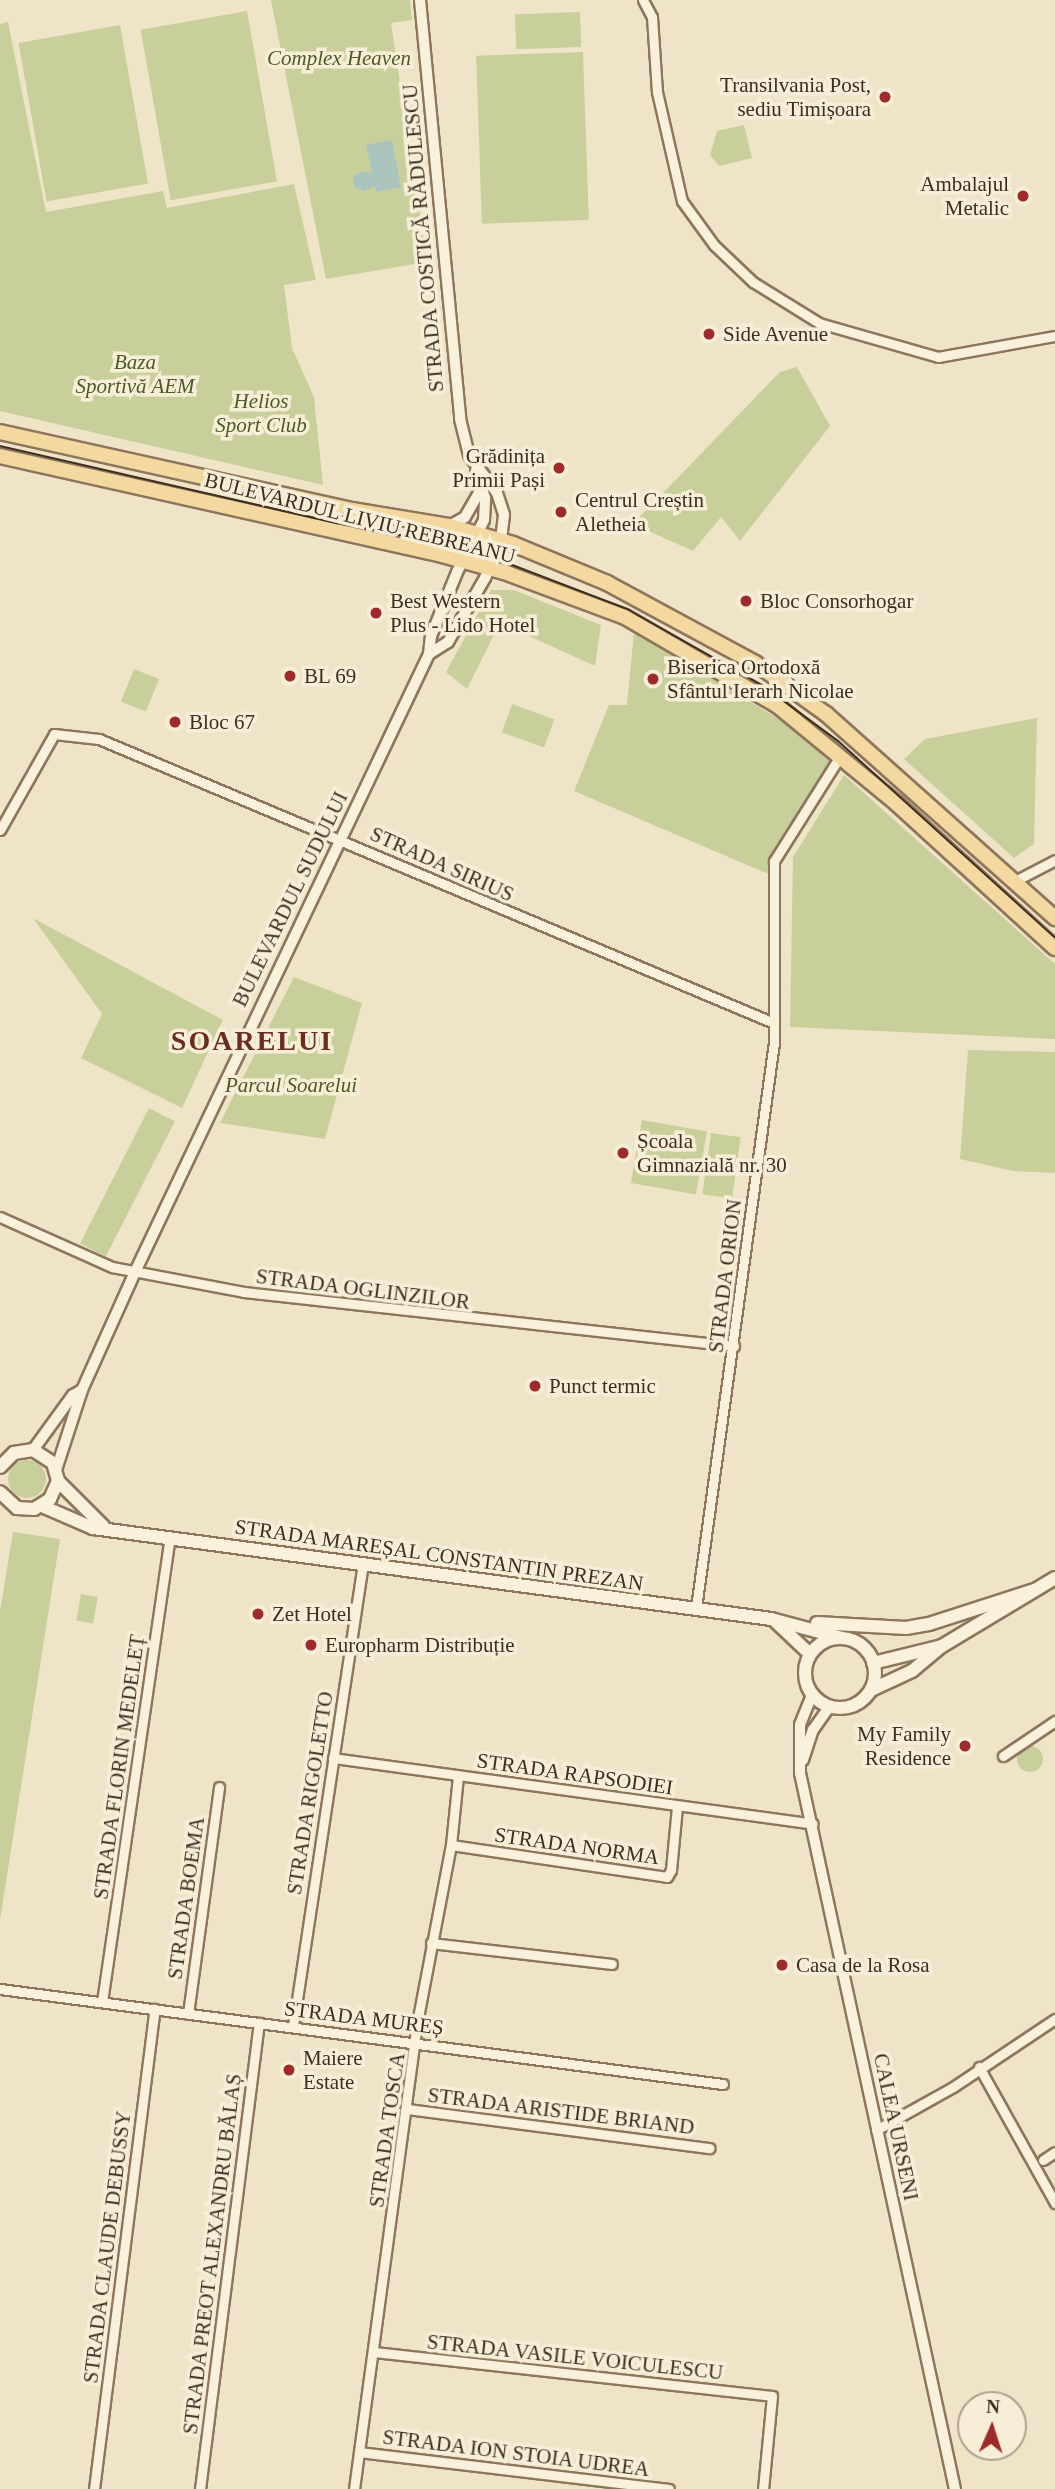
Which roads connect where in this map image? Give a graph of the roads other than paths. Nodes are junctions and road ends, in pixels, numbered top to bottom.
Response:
1 (420, 0) edge
2 (643, 0) edge
3 (1055, 336) edge
4 (0, 432) edge
5 (0, 456) edge
6 (476, 469) junction
7 (481, 489) junction
8 (449, 526) junction
9 (475, 533) junction
10 (500, 540) junction
11 (462, 560) junction
12 (490, 568) junction
13 (429, 654) junction
14 (840, 756) junction
15 (0, 831) edge
16 (340, 838) junction
17 (1055, 860) edge
18 (1013, 882) junction
19 (1055, 918) edge
20 (1055, 948) edge
21 (774, 1023) junction
22 (0, 1217) edge
23 (135, 1272) junction
24 (734, 1346) junction
25 (82, 1390) junction
26 (33, 1450) junction
27 (0, 1467) edge
28 (57, 1476) junction
29 (1, 1496) edge
30 (42, 1506) junction
31 (103, 1526) junction
32 (170, 1538) junction
33 (363, 1565) junction
34 (1055, 1578) edge
35 (1034, 1590) junction
36 (696, 1608) junction
37 (774, 1619) junction
38 (842, 1639) junction
39 (942, 1646) junction
40 (810, 1654) junction
41 (873, 1663) junction
42 (871, 1690) junction
43 (812, 1695) junction
44 (829, 1707) junction
45 (1055, 1721) edge
46 (1003, 1756) dead end
47 (333, 1758) junction
48 (800, 1773) junction
49 (458, 1776) junction
50 (219, 1787) dead end
51 (677, 1806) junction
52 (812, 1824) junction
53 (451, 1844) junction
54 (431, 1943) junction
55 (612, 1964) dead end
56 (0, 1989) edge
57 (102, 2002) junction
58 (155, 2009) junction
59 (188, 2014) junction
60 (1055, 2019) edge
61 (260, 2023) junction
62 (293, 2026) junction
63 (416, 2041) junction
64 (979, 2067) junction
65 (723, 2084) dead end
66 (408, 2109) junction
67 (876, 2130) junction
68 (709, 2148) dead end
69 (1055, 2152) edge
70 (1043, 2160) dead end
71 (1055, 2203) edge
72 (374, 2352) junction
73 (359, 2452) junction
74 (94, 2489) edge
75 (200, 2489) edge
76 (354, 2489) edge
77 (669, 2489) edge
78 (763, 2489) edge
79 (955, 2489) edge

1 - 6 street, STRADA COSTICĂ RĂDULESCU
2 - 3 street
4 - 8 main road, BULEVARDUL LIVIU REBREANU
5 - 11 main road, BULEVARDUL LIVIU REBREANU
6 - 7 street, STRADA COSTICĂ RĂDULESCU
6 - 10 street, STRADA COSTICĂ RĂDULESCU
7 - 8 street
7 - 9 street, STRADA COSTICĂ RĂDULESCU
8 - 9 main road, BULEVARDUL LIVIU REBREANU
9 - 10 main road, BULEVARDUL LIVIU REBREANU
9 - 11 street, BULEVARDUL SUDULUI
10 - 12 street, BULEVARDUL SUDULUI
10 - 18 main road, BULEVARDUL LIVIU REBREANU
11 - 12 main road, BULEVARDUL LIVIU REBREANU
11 - 13 street, BULEVARDUL SUDULUI
12 - 13 street, BULEVARDUL SUDULUI
12 - 14 main road, BULEVARDUL LIVIU REBREANU
13 - 16 street, BULEVARDUL SUDULUI
14 - 20 main road, BULEVARDUL LIVIU REBREANU
14 - 21 street, STRADA ORION
15 - 16 street, STRADA SIRIUS
16 - 21 street, STRADA SIRIUS
16 - 23 street, BULEVARDUL SUDULUI
17 - 18 street
18 - 19 main road, BULEVARDUL LIVIU REBREANU
21 - 24 street, STRADA ORION
22 - 23 street, STRADA OGLINZILOR
23 - 24 street, STRADA OGLINZILOR
23 - 25 street, BULEVARDUL SUDULUI
24 - 36 street, STRADA ORION
25 - 26 street, BULEVARDUL SUDULUI
25 - 28 street, BULEVARDUL SUDULUI
26 - 27 main road
26 - 28 main road
28 - 30 main road
28 - 31 main road
29 - 30 main road, STRADA MAREȘAL CONSTANTIN PREZAN
30 - 31 main road, STRADA MAREȘAL CONSTANTIN PREZAN
31 - 32 main road, STRADA MAREȘAL CONSTANTIN PREZAN
32 - 33 main road, STRADA MAREȘAL CONSTANTIN PREZAN
32 - 57 street, STRADA FLORIN MEDELEȚ
33 - 36 main road, STRADA MAREȘAL CONSTANTIN PREZAN
33 - 47 street, STRADA RIGOLETTO
34 - 35 main road
35 - 37 main road
35 - 39 main road
36 - 37 main road, STRADA MAREȘAL CONSTANTIN PREZAN
37 - 38 main road, STRADA MAREȘAL CONSTANTIN PREZAN
37 - 40 main road, STRADA MAREȘAL CONSTANTIN PREZAN
38 - 40 main road
38 - 41 main road
39 - 41 main road
39 - 42 main road
40 - 43 main road
41 - 42 main road
42 - 44 main road
43 - 44 main road
43 - 48 street, CALEA URSENI
44 - 48 street
45 - 46 street
47 - 49 street, STRADA RAPSODIEI
47 - 62 street, STRADA RIGOLETTO
48 - 52 street, CALEA URSENI
49 - 51 street, STRADA RAPSODIEI
49 - 53 street, STRADA TOSCA
50 - 59 street, STRADA BOEMA
51 - 52 street, STRADA RAPSODIEI
51 - 53 street, STRADA NORMA
52 - 67 street, CALEA URSENI
53 - 54 street, STRADA TOSCA
54 - 55 street
54 - 63 street, STRADA TOSCA
56 - 57 street, STRADA MUREȘ
57 - 58 street, STRADA MUREȘ
58 - 59 street, STRADA MUREȘ
58 - 74 street, STRADA CLAUDE DEBUSSY
59 - 61 street, STRADA MUREȘ
60 - 64 street
61 - 62 street, STRADA MUREȘ
61 - 75 street, STRADA PREOT ALEXANDRU BĂLAȘ
62 - 63 street, STRADA MUREȘ
63 - 65 street, STRADA MUREȘ
63 - 66 street, STRADA TOSCA
64 - 67 street
64 - 71 street
66 - 68 street, STRADA ARISTIDE BRIAND
66 - 72 street, STRADA TOSCA
67 - 79 street, CALEA URSENI
69 - 70 street
72 - 73 street, STRADA TOSCA
72 - 78 street, STRADA VASILE VOICULESCU
73 - 76 street, STRADA TOSCA
73 - 77 street, STRADA ION STOIA UDREA

